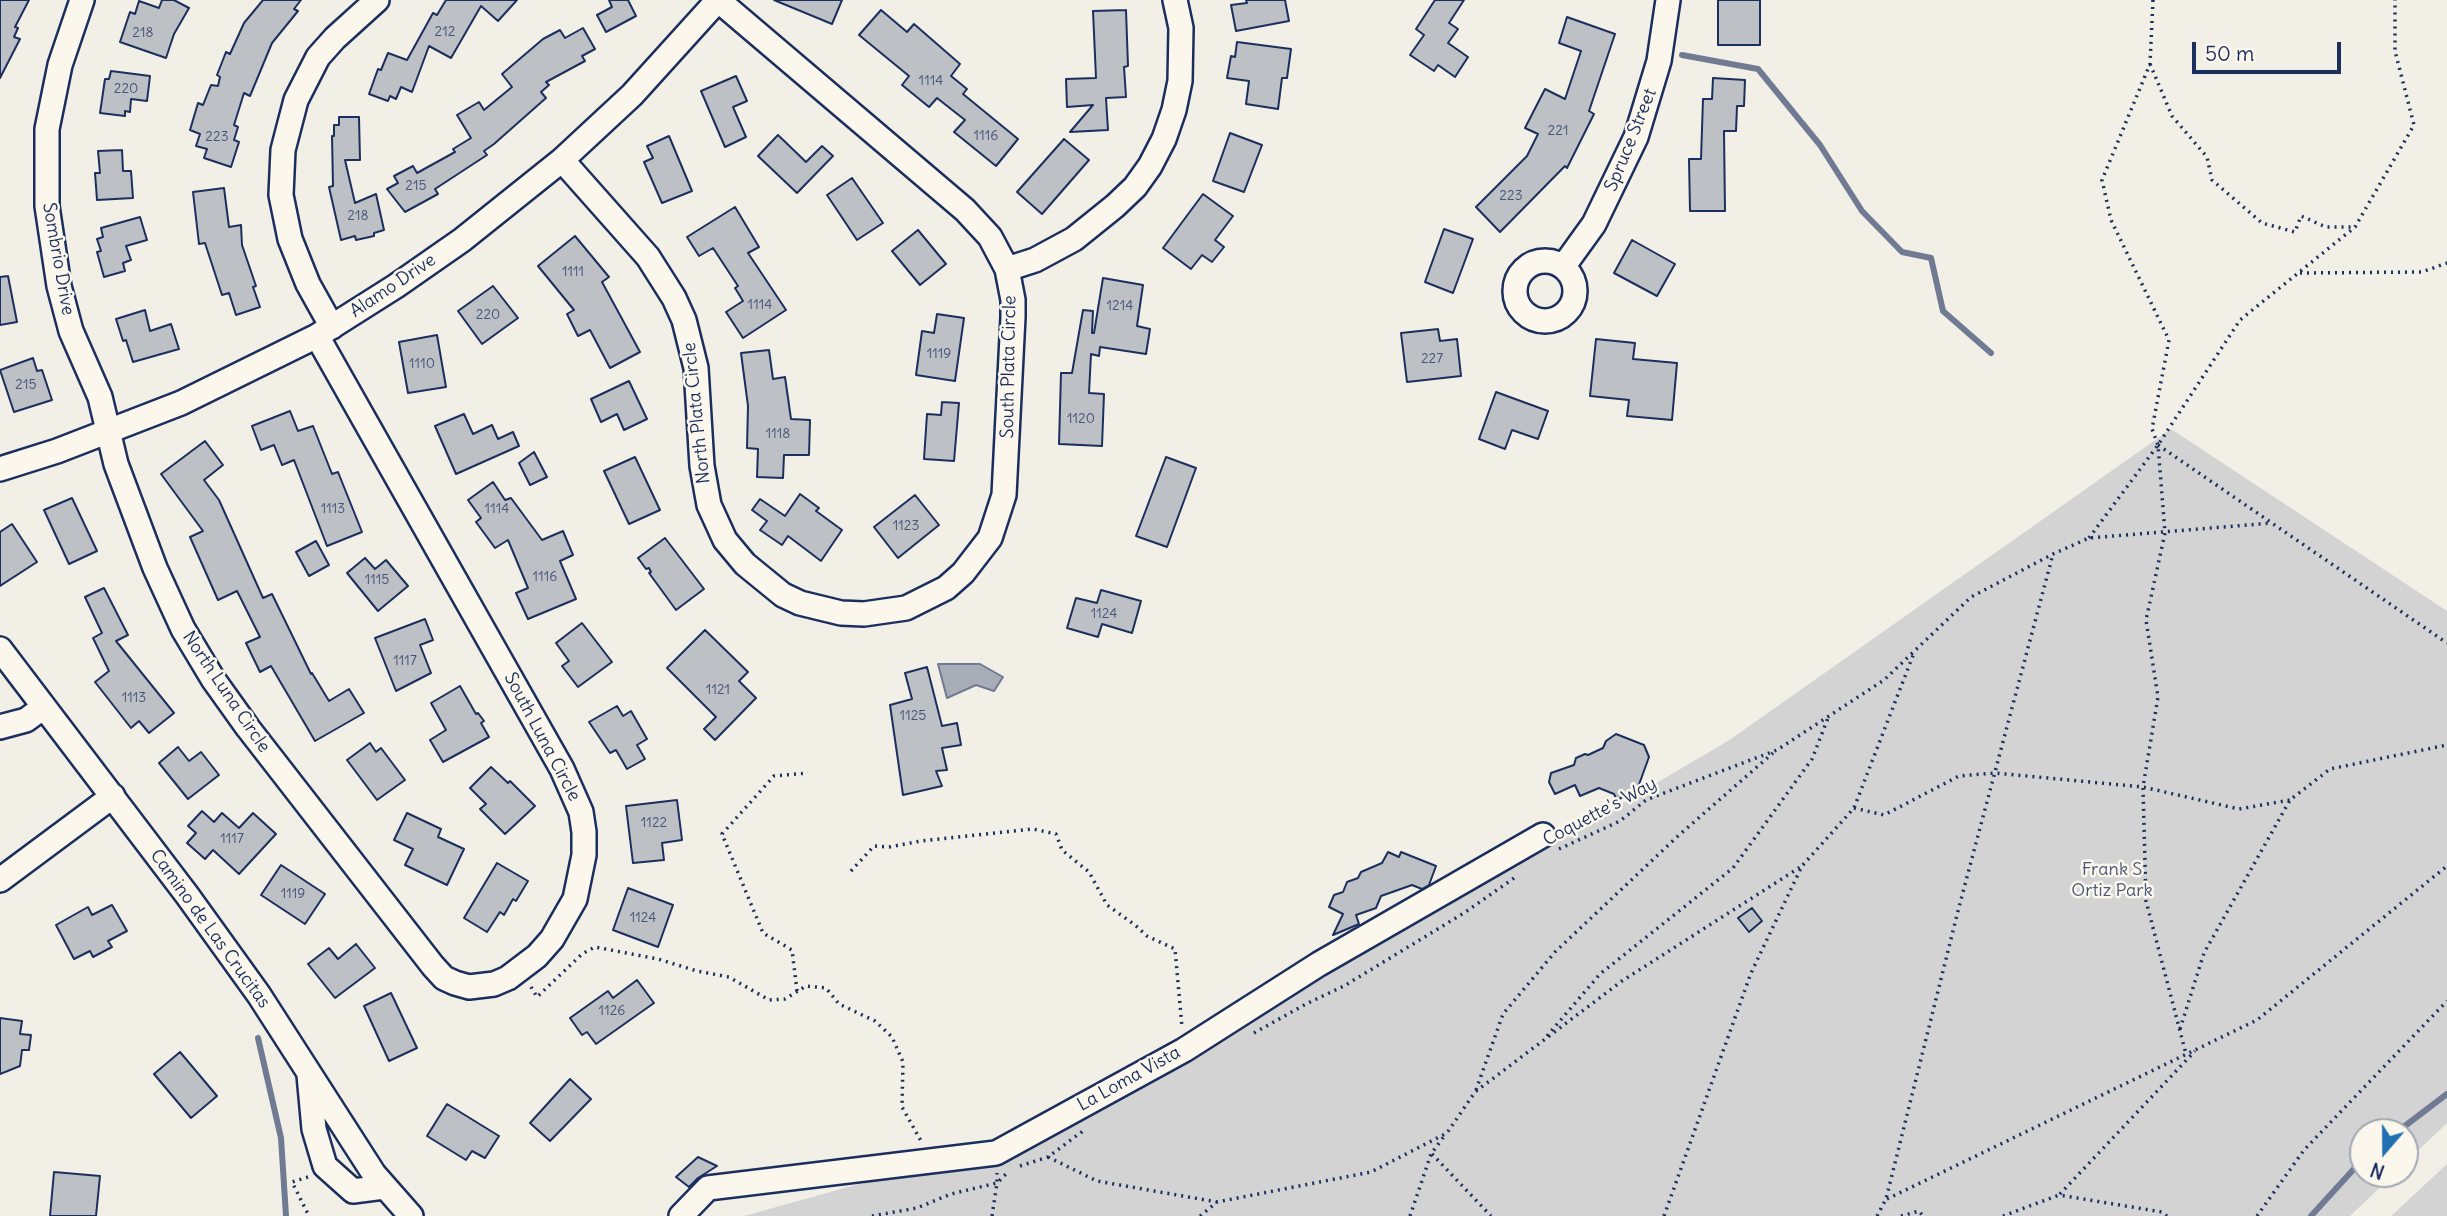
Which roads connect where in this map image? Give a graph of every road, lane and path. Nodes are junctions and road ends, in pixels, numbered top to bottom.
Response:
1 (82, 0) edge
2 (377, 0) edge
3 (718, 0) edge
4 (1175, 0) edge
5 (1668, 0) edge
6 (2153, 0) edge
7 (2395, 0) edge
8 (2150, 64) junction
9 (562, 160) junction
10 (2355, 227) junction
11 (2447, 263) edge
12 (1563, 267) dead end
13 (1007, 269) junction
14 (2298, 273) junction
15 (324, 331) junction
16 (108, 432) junction
17 (2158, 445) junction
18 (0, 469) edge
19 (2272, 523) junction
20 (2165, 533) junction
21 (2089, 538) junction
22 (2053, 554) junction
23 (783, 595) joint
24 (2447, 643) edge
25 (0, 649) edge
26 (1914, 652) junction
27 (44, 707) junction
28 (1829, 716) junction
29 (0, 727) edge
30 (2447, 746) edge
31 (1777, 750) junction
32 (808, 773) dead end
33 (1995, 773) junction
34 (2143, 788) junction
35 (113, 796) junction
36 (2290, 800) junction
37 (1854, 808) junction
38 (1546, 845) joint
39 (1802, 866) junction
40 (2447, 866) edge
41 (851, 871) dead end
42 (1517, 876) dead end
43 (0, 880) edge
44 (373, 888) joint
45 (519, 970) junction
46 (797, 991) junction
47 (2447, 1001) edge
48 (2179, 1030) junction
49 (1245, 1038) dead end
50 (1541, 1042) junction
51 (2197, 1048) junction
52 (1184, 1050) junction
53 (2186, 1054) junction
54 (309, 1072) junction
55 (1475, 1092) junction
56 (1090, 1126) dead end
57 (1447, 1133) junction
58 (1432, 1154) junction
59 (1048, 1157) junction
60 (933, 1160) junction
61 (325, 1166) junction
62 (998, 1183) junction
63 (384, 1188) junction
64 (2059, 1195) junction
65 (1886, 1199) junction
66 (1217, 1202) junction
67 (309, 1216) edge
68 (411, 1216) edge
69 (681, 1216) edge
70 (872, 1216) edge
71 (992, 1216) edge
72 (1200, 1216) edge
73 (1410, 1216) edge
74 (1491, 1216) edge
75 (1664, 1216) edge
76 (1877, 1216) edge
77 (1901, 1216) edge
78 (1923, 1216) edge
79 (2003, 1216) edge
80 (2167, 1216) edge
81 (2257, 1216) edge

1 - 16 street, Sombrio Drive
2 - 15 street, South Luna Circle
3 - 9 street, Alamo Drive
3 - 13 street, South Plata Circle
4 - 13 street
5 - 12 street, Spruce Street
6 - 8 path
7 - 10 path
8 - 10 path
8 - 17 path
9 - 15 street, Alamo Drive
9 - 23 street, North Plata Circle
10 - 14 path
11 - 14 path
13 - 23 street, South Plata Circle
14 - 17 path
15 - 16 street, Alamo Drive
15 - 45 street, South Luna Circle
16 - 18 street, Alamo Drive
16 - 44 street, North Luna Circle
17 - 19 path
17 - 20 path
17 - 21 path
19 - 20 path
19 - 24 path
20 - 21 path
20 - 34 path
21 - 22 path, Coquette's Way
22 - 26 path, Coquette's Way
22 - 33 path
25 - 27 street, Camino de Las Crucitas
26 - 28 path, Coquette's Way
26 - 37 path
27 - 29 street
27 - 35 street, Camino de Las Crucitas
28 - 31 path, Coquette's Way
28 - 50 path
30 - 36 path
31 - 38 path, Coquette's Way
31 - 55 path
32 - 46 path
33 - 34 path
33 - 37 path
33 - 65 path
34 - 36 path
34 - 48 path
35 - 43 street
35 - 54 street, Camino de Las Crucitas
36 - 48 path
37 - 39 path
38 - 52 street, La Loma Vista
39 - 50 path
39 - 75 path
40 - 51 path
41 - 52 path
42 - 49 path
44 - 45 street, South Luna Circle
45 - 46 path
46 - 60 path
47 - 81 path
48 - 53 path
50 - 55 path
51 - 53 path
51 - 64 path
52 - 60 street, La Loma Vista
53 - 65 path
54 - 61 street
54 - 63 street, Camino de Las Crucitas
55 - 57 path
56 - 59 path
57 - 58 path
57 - 66 path
58 - 73 path
58 - 74 path
59 - 62 path
59 - 66 path
60 - 69 street, La Loma Vista
61 - 63 street
61 - 67 path
62 - 70 path
62 - 71 path
63 - 68 street, Camino de Las Crucitas
64 - 79 path
64 - 80 path
65 - 76 path
66 - 72 path
77 - 78 path

